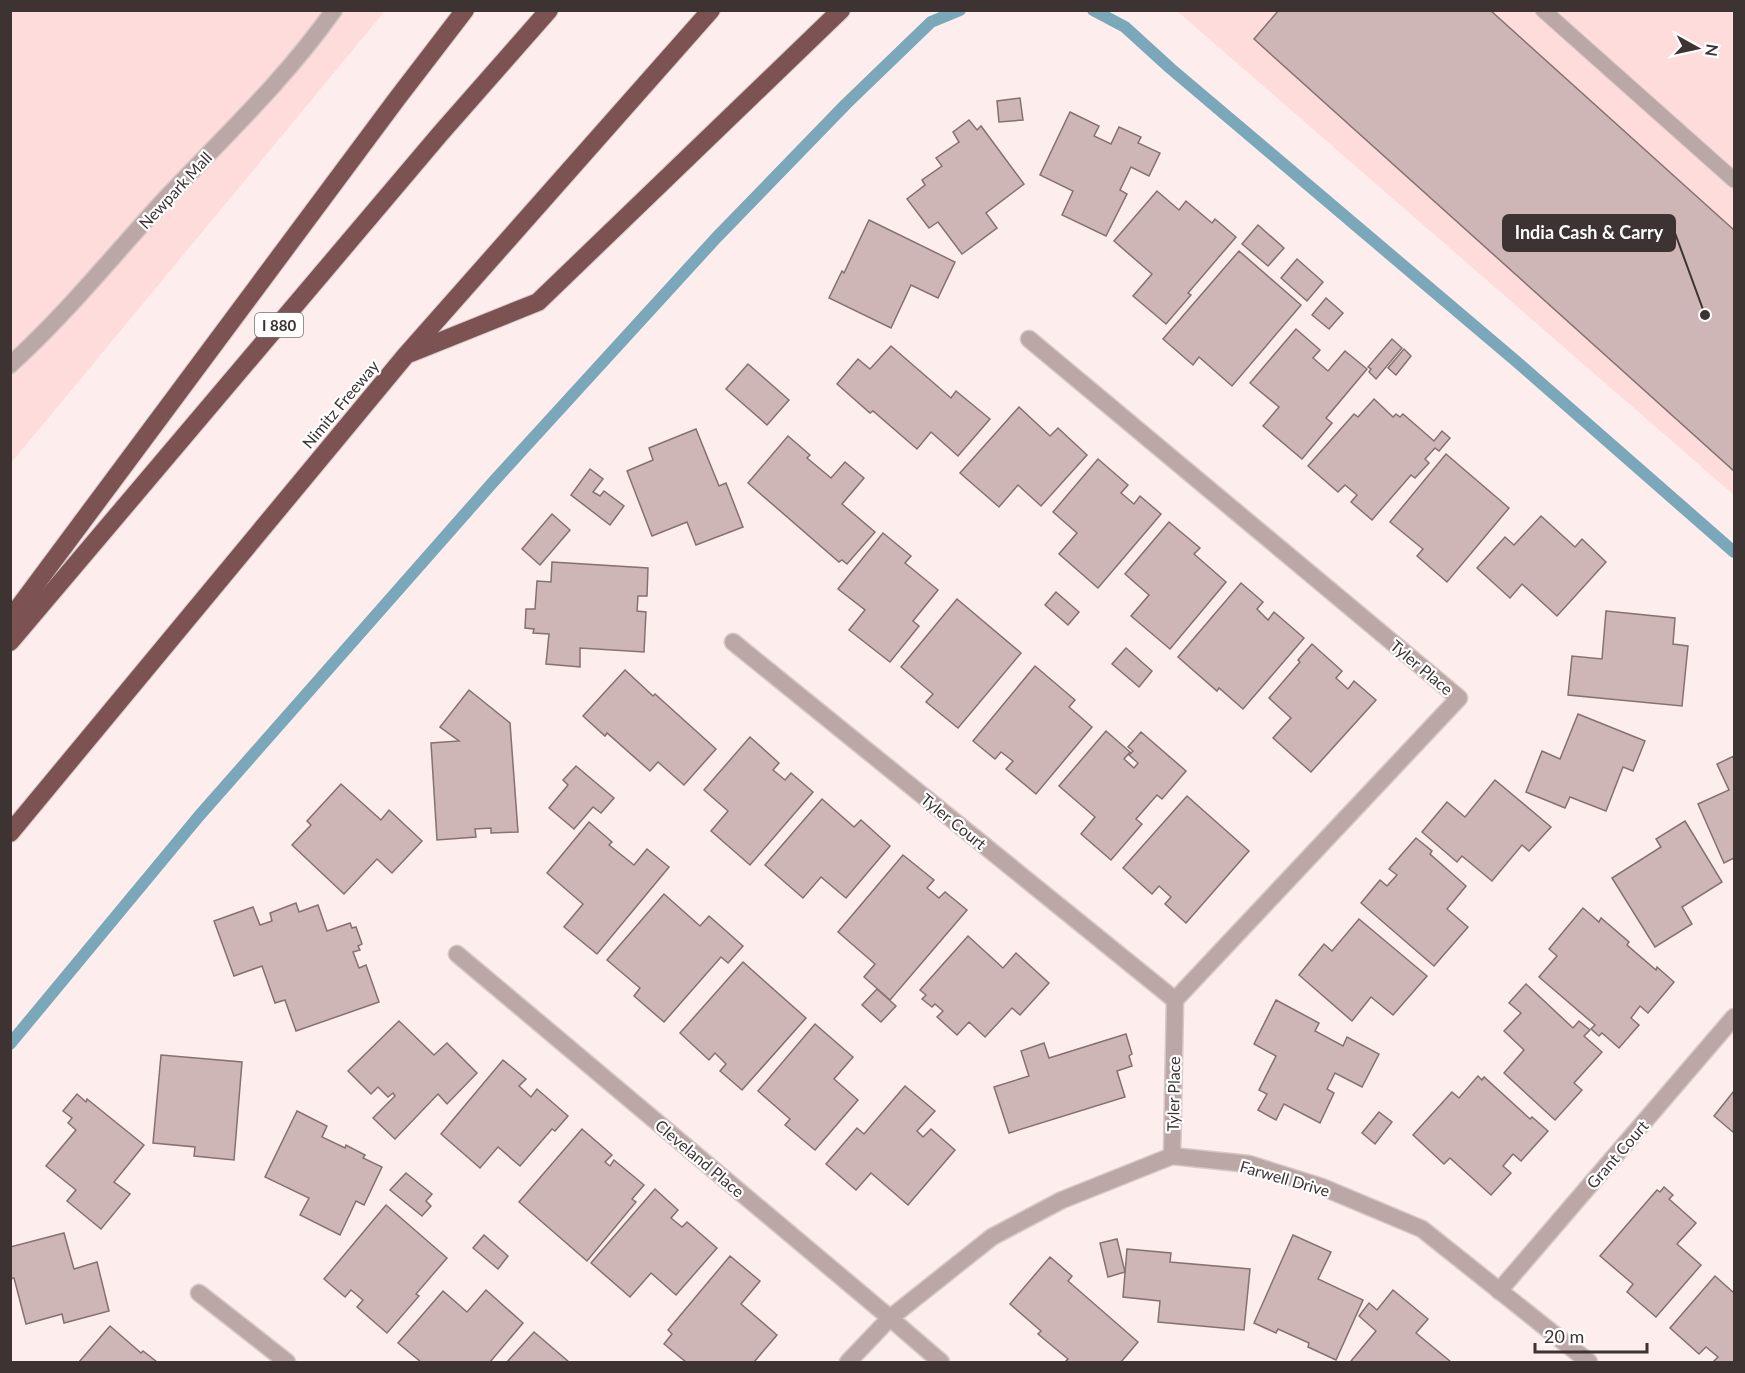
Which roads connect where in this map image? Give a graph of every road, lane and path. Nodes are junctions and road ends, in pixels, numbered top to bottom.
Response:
1 (465, 10) edge
2 (549, 10) edge
3 (711, 10) edge
4 (841, 10) edge
5 (1542, 10) edge
6 (329, 12) edge
7 (1734, 180) edge
8 (1029, 339) dead end
9 (406, 355) junction
10 (10, 364) edge
11 (10, 619) edge
12 (10, 642) edge
13 (733, 642) dead end
14 (10, 833) edge
15 (457, 954) dead end
16 (1175, 1000) junction
17 (1734, 1017) edge
18 (1172, 1156) junction
19 (1499, 1291) junction
20 (199, 1293) dead end
21 (890, 1318) junction
22 (287, 1362) edge
23 (848, 1362) edge
24 (941, 1362) edge
25 (1589, 1362) edge

1 - 11 highway
2 - 12 highway, I 880
3 - 9 highway, Nimitz Freeway
4 - 9 highway
5 - 7 lane
6 - 10 street, Newpark Mall
8 - 16 street, Tyler Place
9 - 14 highway, Nimitz Freeway
13 - 16 street, Tyler Court
15 - 21 street, Cleveland Place
16 - 18 street, Tyler Place
17 - 19 street, Grant Court
18 - 19 street, Farwell Drive
18 - 21 street, Farwell Drive
19 - 25 street, Farwell Drive
20 - 22 street
21 - 23 street, Farwell Drive
21 - 24 street, Cleveland Place

